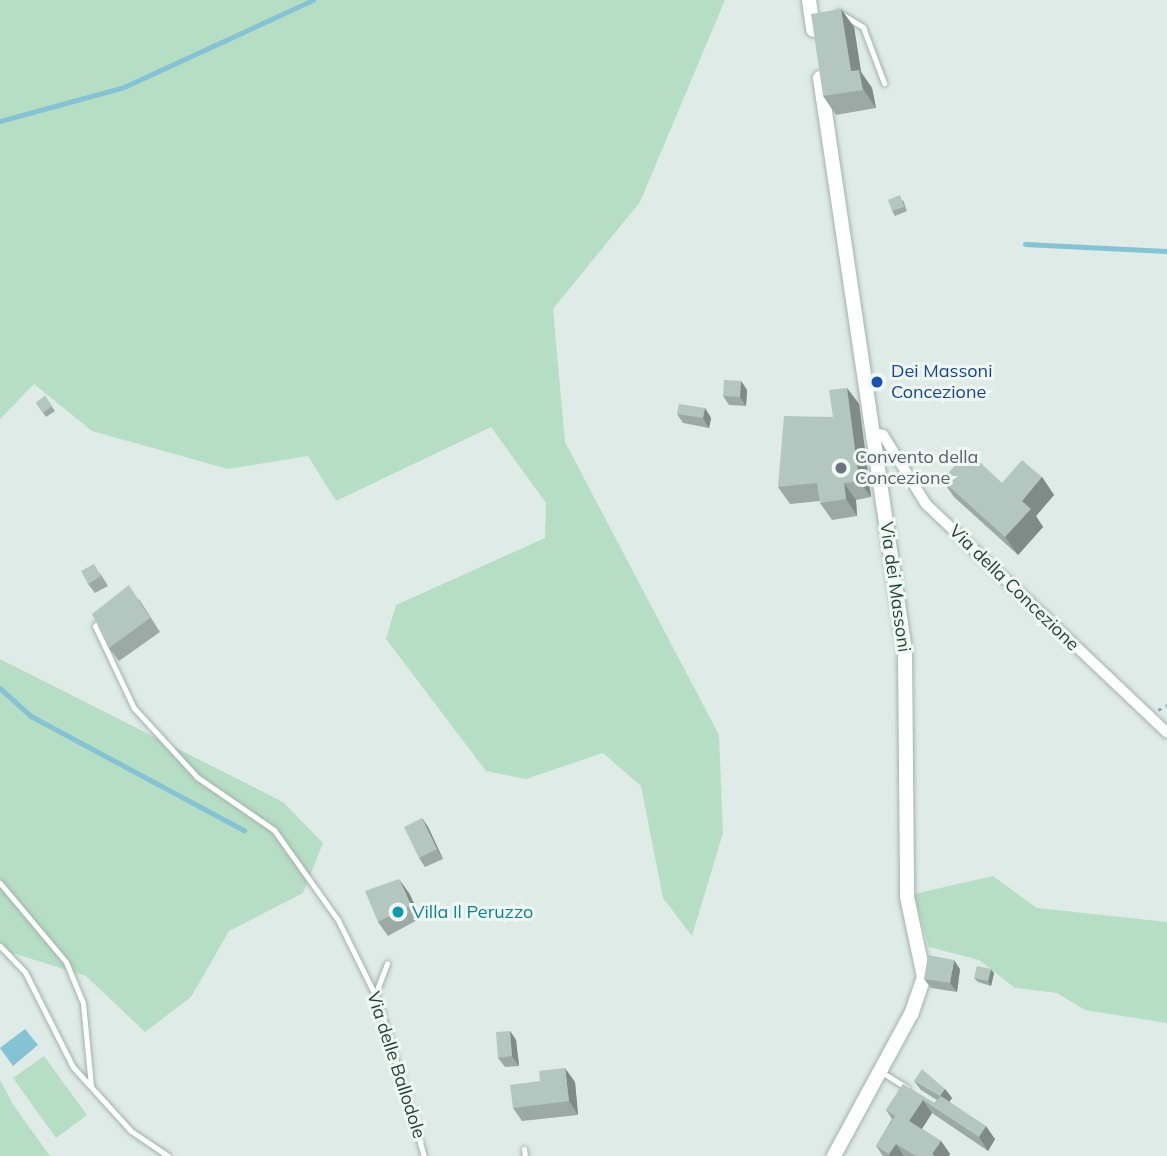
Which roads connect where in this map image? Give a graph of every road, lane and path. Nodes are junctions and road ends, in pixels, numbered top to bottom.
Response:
1 (809, 0) edge
2 (821, 13) junction
3 (884, 83) dead end
4 (875, 433) junction
5 (105, 617) edge
6 (1167, 733) edge
7 (0, 883) edge
8 (0, 946) edge
9 (387, 963) dead end
10 (375, 995) junction
11 (880, 1070) junction
12 (91, 1086) junction
13 (917, 1094) edge
14 (168, 1156) edge
15 (425, 1156) edge
16 (834, 1156) edge

1 - 2 street, Via dei Massoni
2 - 3 lane
2 - 4 street, Via dei Massoni
4 - 6 street, Via della Concezione
4 - 11 street, Via dei Massoni
5 - 10 lane, Via delle Ballodole
7 - 12 lane
8 - 12 lane
9 - 10 lane
10 - 15 lane, Via delle Ballodole
11 - 13 lane
11 - 16 street, Via dei Massoni
12 - 14 lane

